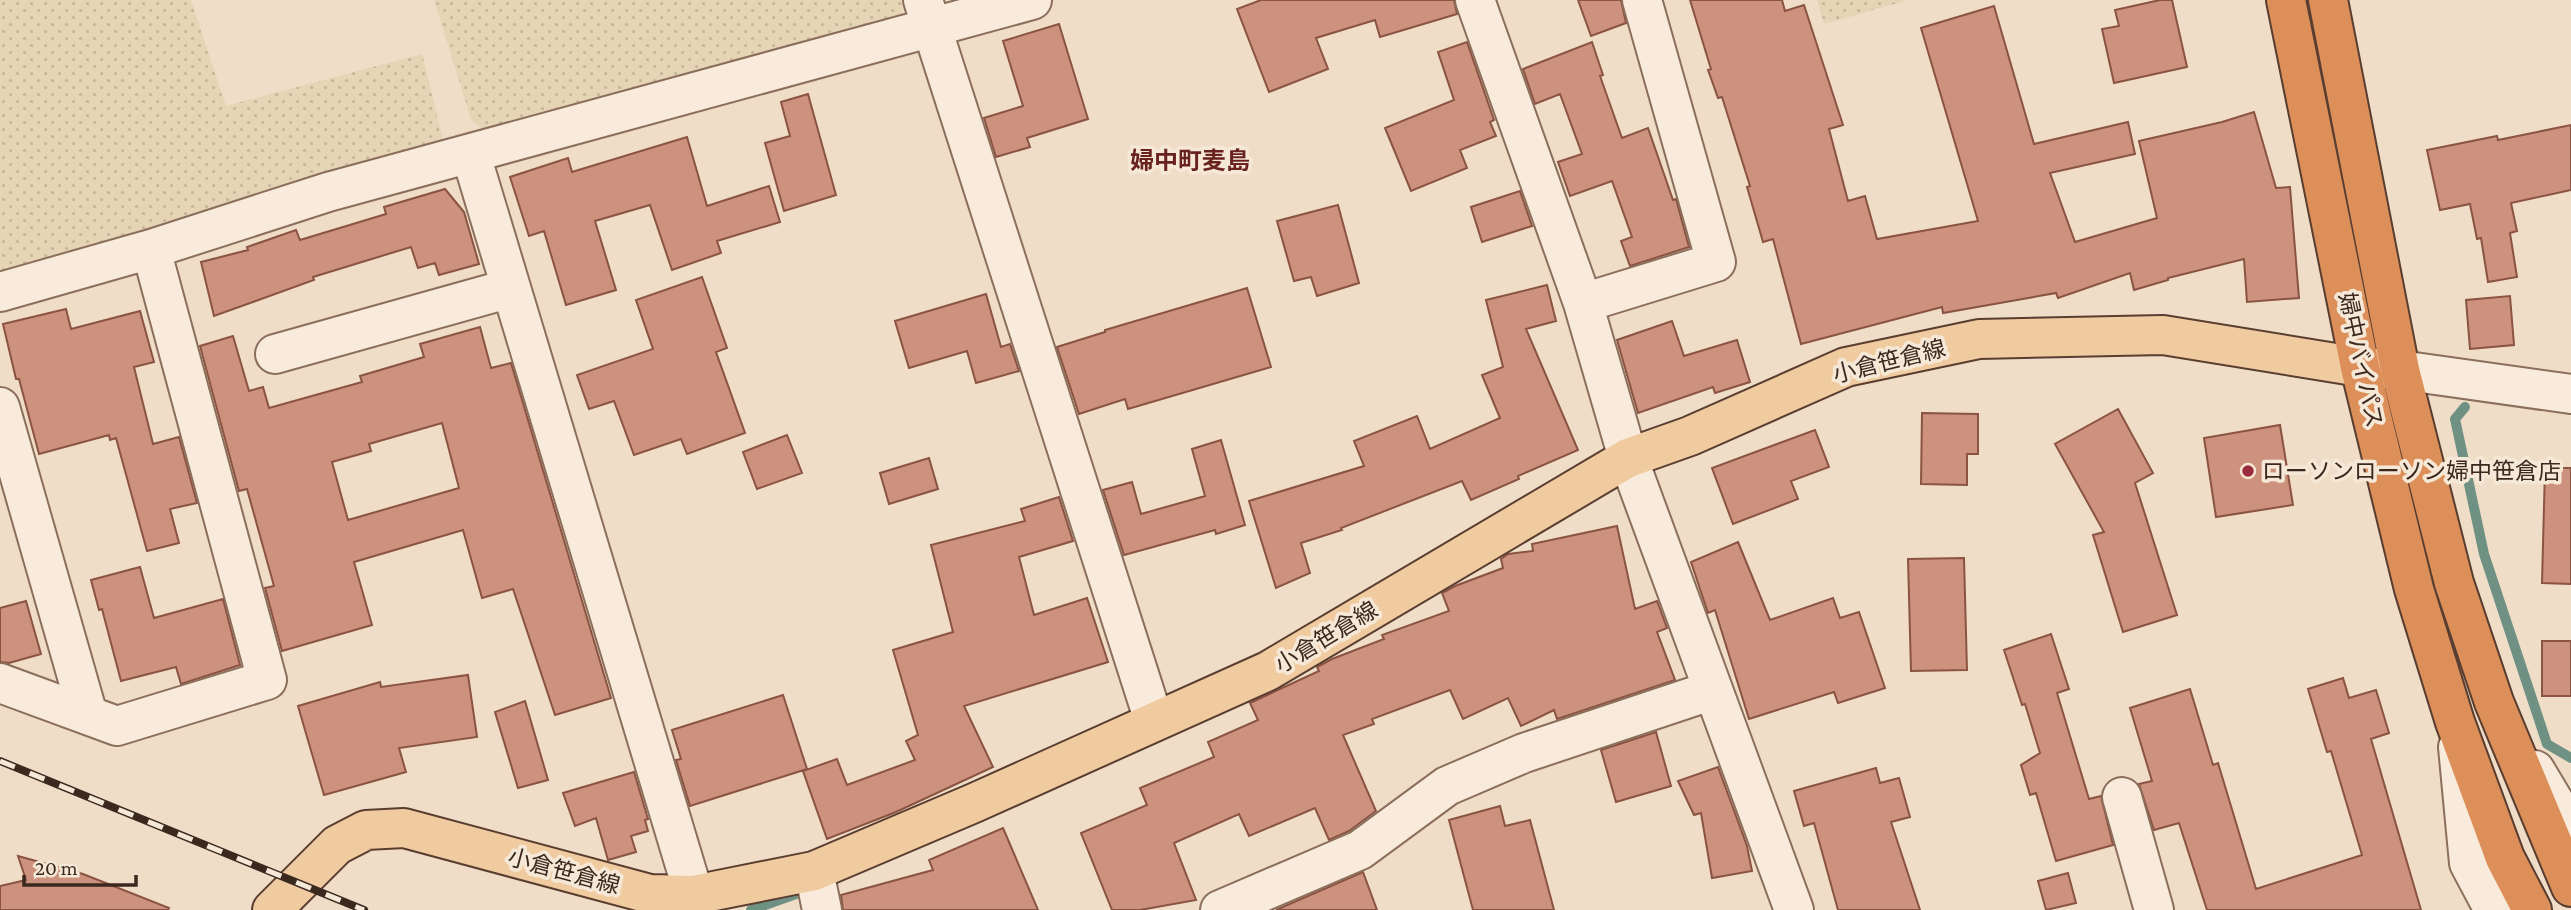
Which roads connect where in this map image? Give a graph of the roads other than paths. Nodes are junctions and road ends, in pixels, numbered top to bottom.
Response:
1 (1032, 0) edge
2 (1475, 0) edge
3 (1642, 0) edge
4 (2286, 0) edge
5 (2328, 0) edge
6 (927, 14) edge
7 (471, 155) junction
8 (151, 249) junction
9 (511, 288) junction
10 (0, 292) edge
11 (1583, 303) junction
12 (275, 354) dead end
13 (2360, 367) junction
14 (2400, 370) junction
15 (2571, 394) edge
16 (0, 407) edge
17 (1628, 458) junction
18 (0, 683) edge
19 (1713, 690) junction
20 (2494, 702) junction
21 (88, 715) junction
22 (1154, 721) junction
23 (2455, 722) junction
24 (2122, 797) dead end
25 (2571, 830) edge
26 (814, 871) junction
27 (2571, 887) edge
28 (694, 895) junction
29 (272, 910) edge
30 (822, 910) edge
31 (1220, 910) edge
32 (1794, 910) edge
33 (2154, 910) edge
34 (2494, 910) edge
35 (2532, 910) edge

1 - 6 street
2 - 11 street
3 - 11 street
4 - 13 highway, 婦中バイパス
5 - 14 highway, 婦中バイパス
6 - 7 street
6 - 22 street
7 - 8 street
7 - 9 street
8 - 10 street
8 - 21 street
9 - 12 street
9 - 28 street
11 - 17 street
13 - 14 main road, 小倉笹倉線
13 - 17 main road, 小倉笹倉線
13 - 23 highway, 婦中バイパス
14 - 15 street
14 - 20 highway, 婦中バイパス
16 - 21 street
17 - 19 street
17 - 22 main road, 小倉笹倉線
18 - 21 street
19 - 31 street
19 - 32 street
20 - 25 street
20 - 27 highway, 婦中バイパス
22 - 26 main road, 小倉笹倉線
23 - 34 street
23 - 35 highway, 婦中バイパス
24 - 33 street
26 - 28 main road, 小倉笹倉線
26 - 30 street
28 - 29 main road, 小倉笹倉線

